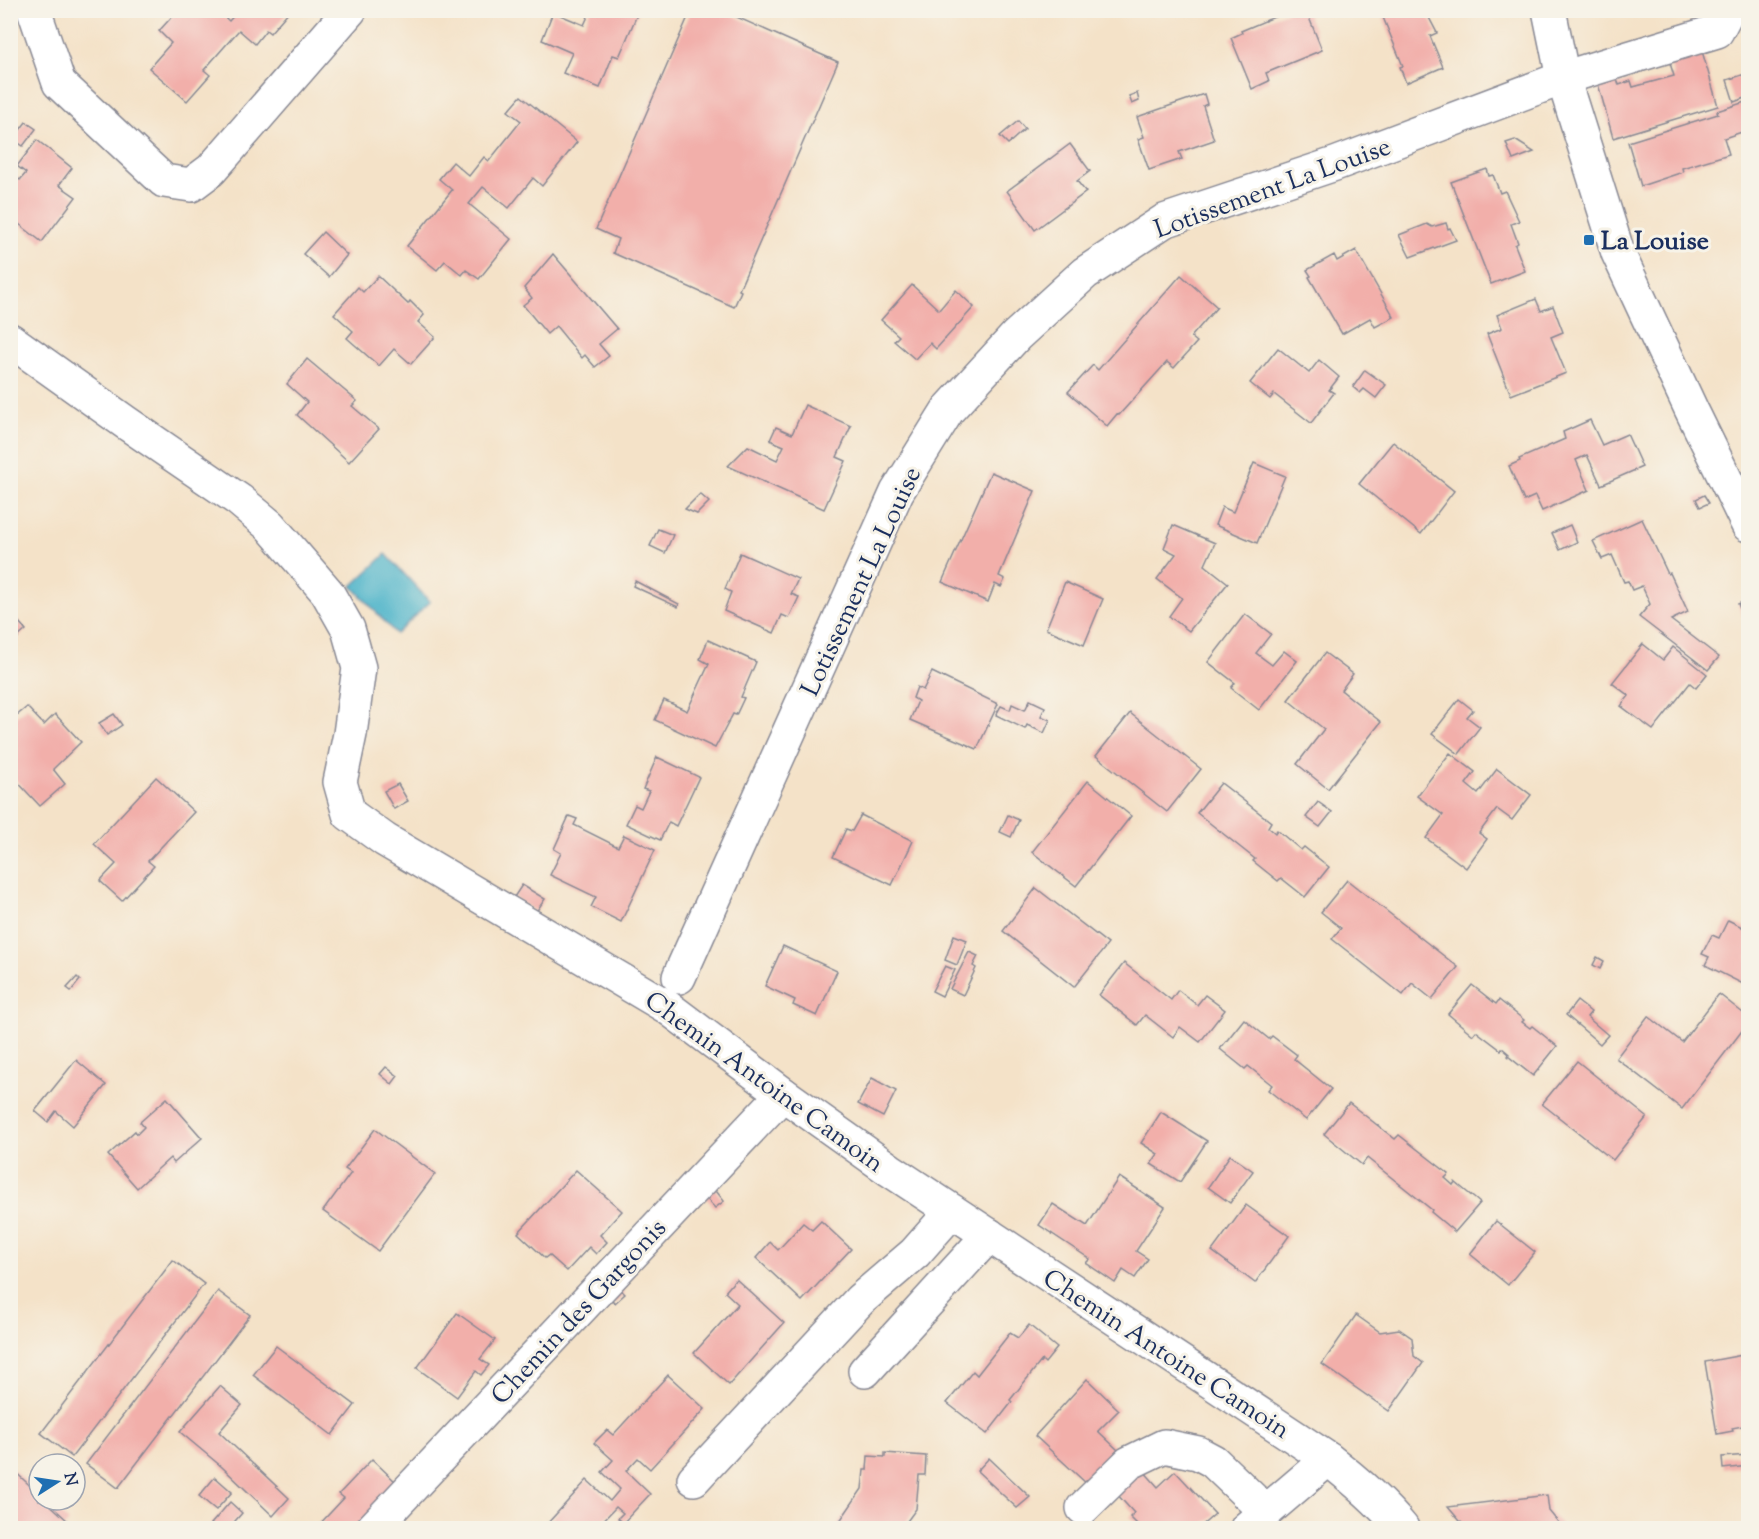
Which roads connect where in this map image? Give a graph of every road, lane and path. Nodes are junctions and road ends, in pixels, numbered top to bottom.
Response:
1 (34, 10) edge
2 (350, 10) edge
3 (1549, 10) edge
4 (1728, 10) edge
5 (1563, 78) junction
6 (10, 340) edge
7 (1749, 525) edge
8 (679, 977) dead end
9 (783, 1094) junction
10 (952, 1211) junction
11 (988, 1235) junction
12 (865, 1371) dead end
13 (1328, 1459) junction
14 (694, 1479) dead end
15 (1083, 1508) dead end
16 (1256, 1520) edge
17 (373, 1528) edge
18 (1402, 1528) edge

1 - 2 street
3 - 5 street
4 - 5 street, Lotissement La Louise
5 - 7 street
5 - 8 street, Lotissement La Louise
6 - 9 street, Chemin Antoine Camoin
9 - 10 street, Chemin Antoine Camoin
9 - 17 street, Chemin des Gargonis
10 - 11 street, Chemin Antoine Camoin
10 - 14 street
11 - 12 street
11 - 13 street, Chemin Antoine Camoin
13 - 16 street
13 - 18 street, Chemin Antoine Camoin
15 - 16 street

